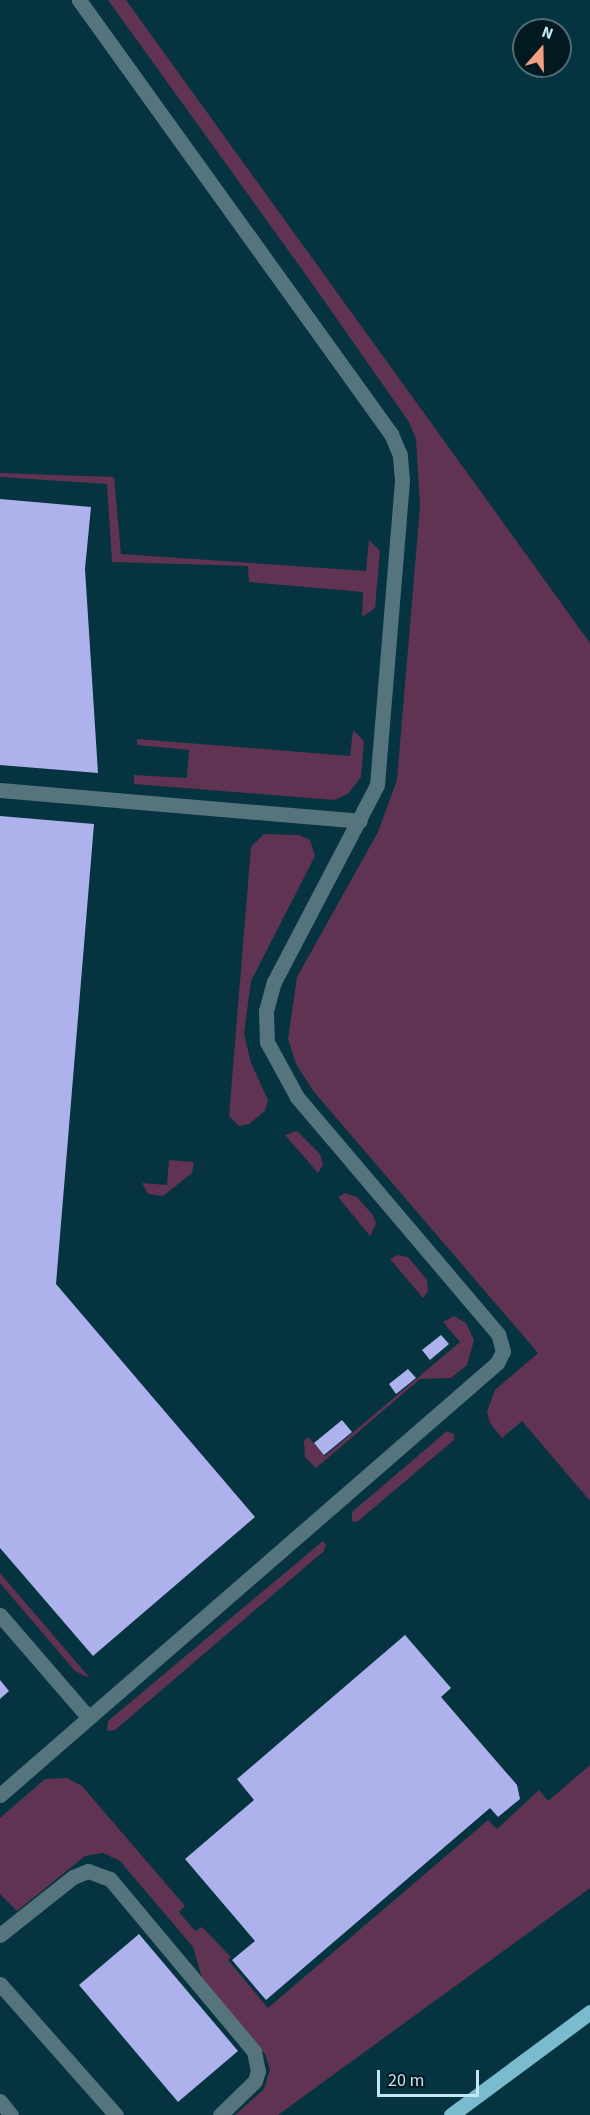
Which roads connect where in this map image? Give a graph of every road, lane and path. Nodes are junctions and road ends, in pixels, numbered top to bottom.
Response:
1 (79, 0) edge
2 (0, 790) edge
3 (360, 821) junction
4 (0, 1614) edge
5 (88, 1717) junction
6 (0, 1796) edge
7 (0, 1935) edge
8 (0, 1984) edge
9 (590, 2012) edge
10 (0, 2101) edge
11 (11, 2115) edge
12 (116, 2115) edge
13 (220, 2115) edge
14 (451, 2115) edge

1 - 3 lane
2 - 3 lane
3 - 5 lane
4 - 5 lane
5 - 6 lane
7 - 13 lane
8 - 12 lane
9 - 14 main road
10 - 11 lane

